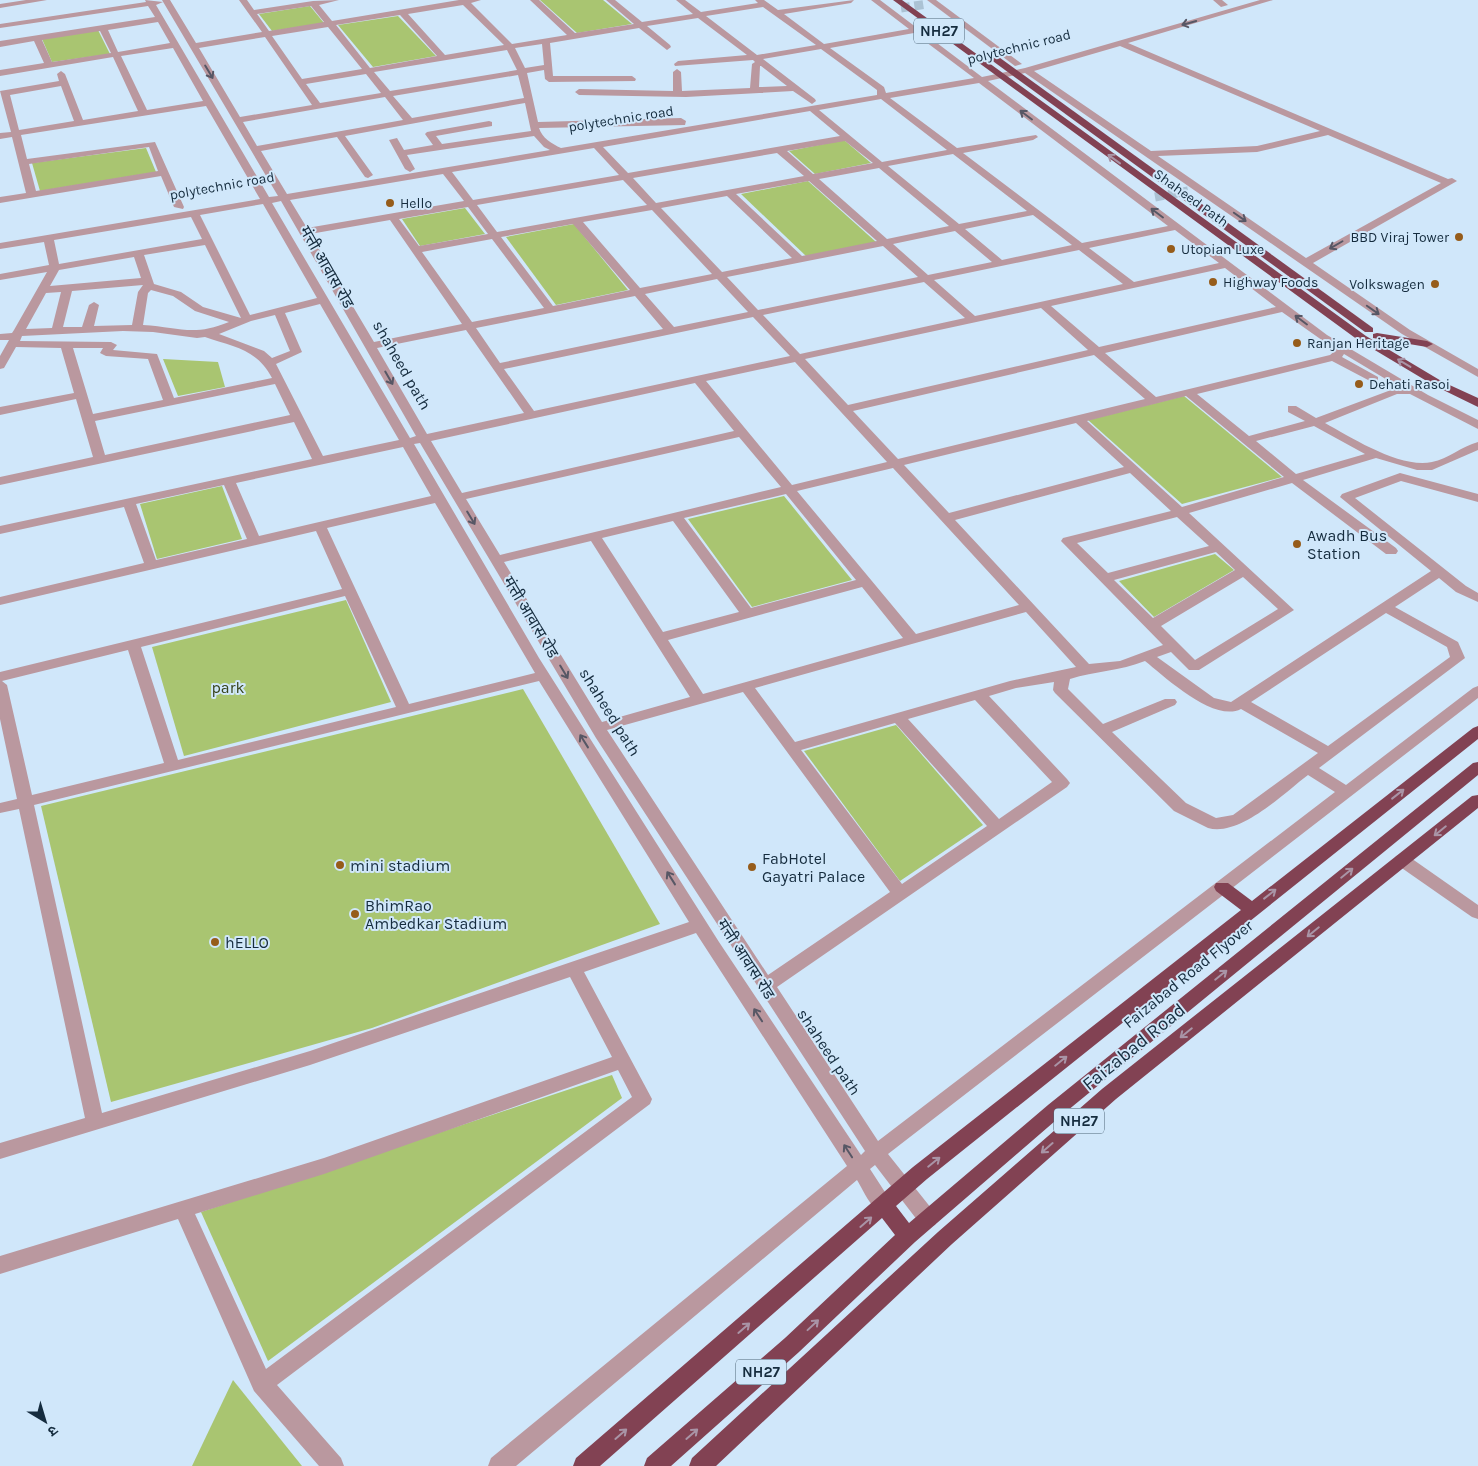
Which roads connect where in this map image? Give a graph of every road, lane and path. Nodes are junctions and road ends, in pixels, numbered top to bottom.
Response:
1 (43, 0) edge
2 (169, 0) edge
3 (243, 0) edge
4 (335, 0) edge
5 (477, 0) edge
6 (534, 0) edge
7 (610, 0) edge
8 (680, 0) edge
9 (875, 0) edge
10 (912, 0) edge
11 (1241, 0) edge
12 (1269, 0) edge
13 (24, 1) edge
14 (464, 1) edge
15 (851, 1) edge
16 (150, 2) edge
17 (762, 2) edge
18 (1221, 2) edge
19 (313, 3) junction
20 (931, 3) edge
21 (899, 4) edge
22 (0, 6) edge
23 (887, 10) junction
24 (1205, 10) junction
25 (402, 12) junction
26 (251, 13) junction
27 (776, 13) junction
28 (699, 15) junction
29 (1217, 15) junction
30 (160, 19) junction
31 (330, 24) junction
32 (640, 25) junction
33 (0, 26) edge
34 (103, 28) junction
35 (914, 31) junction
36 (266, 34) junction
37 (573, 36) junction
38 (37, 38) junction
39 (1120, 39) junction
40 (1132, 40) junction
41 (546, 41) junction
42 (0, 44) edge
43 (176, 45) junction
44 (193, 46) junction
45 (667, 46) dead end
46 (822, 46) junction
47 (510, 47) junction
48 (979, 48) dead end
49 (116, 54) junction
50 (991, 56) dead end
51 (443, 58) junction
52 (757, 59) junction
53 (53, 64) junction
54 (1018, 64) junction
55 (548, 67) junction
56 (368, 70) junction
57 (1027, 70) junction
58 (522, 71) junction
59 (0, 72) edge
60 (975, 77) junction
61 (632, 79) dead end
62 (300, 82) junction
63 (65, 84) junction
64 (795, 88) junction
65 (754, 90) junction
66 (579, 92) dead end
67 (881, 93) junction
68 (2, 94) edge
69 (388, 94) junction
70 (678, 94) junction
71 (528, 100) junction
72 (209, 104) junction
73 (812, 105) junction
74 (317, 106) junction
75 (11, 111) junction
76 (0, 112) edge
77 (144, 114) junction
78 (238, 120) junction
79 (409, 122) junction
80 (682, 123) junction
81 (80, 124) junction
82 (535, 129) junction
83 (1332, 131) junction
84 (16, 134) junction
85 (339, 134) junction
86 (0, 136) edge
87 (1033, 137) dead end
88 (846, 138) junction
89 (493, 139) junction
90 (394, 140) dead end
91 (546, 145) junction
92 (596, 145) junction
93 (439, 147) junction
94 (254, 149) junction
95 (780, 150) junction
96 (560, 151) junction
97 (954, 152) junction
98 (401, 153) junction
99 (1150, 154) junction
100 (24, 162) junction
101 (879, 165) junction
102 (410, 168) junction
103 (445, 170) junction
104 (164, 173) junction
105 (368, 175) junction
106 (626, 177) junction
107 (812, 178) junction
108 (1444, 179) junction
109 (1199, 188) junction
110 (1188, 190) tunnel mouth
111 (729, 193) junction
112 (282, 194) junction
113 (32, 195) junction
114 (263, 197) junction
115 (1155, 197) tunnel mouth
116 (0, 200) edge
117 (1140, 200) junction
118 (470, 203) junction
119 (654, 206) junction
120 (179, 207) junction
121 (1034, 212) junction
122 (194, 213) junction
123 (393, 217) junction
124 (576, 221) junction
125 (1176, 227) junction
126 (958, 229) junction
127 (304, 232) junction
128 (494, 236) junction
129 (0, 238) edge
130 (48, 238) junction
131 (208, 241) junction
132 (886, 243) junction
133 (0, 246) edge
134 (1079, 246) junction
135 (415, 250) junction
136 (138, 253) junction
137 (1296, 255) junction
138 (800, 260) junction
139 (999, 262) junction
140 (1306, 262) junction
141 (1226, 265) junction
142 (55, 268) junction
143 (720, 276) junction
144 (0, 277) edge
145 (925, 278) junction
146 (148, 284) junction
147 (1131, 285) junction
148 (67, 289) junction
149 (42, 290) junction
150 (638, 292) junction
151 (323, 300) junction
152 (1042, 304) junction
153 (94, 305) dead end
154 (1284, 308) junction
155 (551, 310) junction
156 (279, 311) junction
157 (756, 313) junction
158 (972, 319) junction
159 (244, 321) junction
160 (468, 327) junction
161 (137, 329) junction
162 (87, 330) junction
163 (57, 331) junction
164 (671, 331) junction
165 (205, 333) junction
166 (1377, 336) junction
167 (0, 337) edge
168 (15, 338) junction
169 (1427, 344) junction
170 (66, 345) junction
171 (371, 346) junction
172 (1096, 351) junction
173 (1339, 353) junction
174 (798, 357) junction
175 (270, 363) junction
176 (0, 366) edge
177 (496, 367) junction
178 (1354, 368) junction
179 (1382, 373) junction
180 (1478, 374) edge
181 (697, 378) junction
182 (279, 380) junction
183 (1410, 390) junction
184 (1395, 391) junction
185 (1188, 392) junction
186 (1478, 392) edge
187 (81, 395) junction
188 (1153, 400) junction
189 (170, 402) junction
190 (1478, 403) edge
191 (1292, 408) dead end
192 (846, 409) junction
193 (0, 411) edge
194 (530, 414) junction
195 (298, 417) junction
196 (88, 419) junction
197 (1078, 419) junction
198 (1317, 422) junction
199 (1478, 425) edge
200 (742, 433) junction
201 (1478, 433) edge
202 (423, 437) junction
203 (1247, 440) junction
204 (405, 441) junction
205 (1478, 446) edge
206 (1377, 454) junction
207 (100, 460) junction
208 (319, 460) junction
209 (895, 463) junction
210 (1132, 468) junction
211 (1293, 478) junction
212 (228, 480) junction
213 (0, 481) edge
214 (788, 489) junction
215 (459, 497) junction
216 (439, 498) junction
217 (1478, 498) edge
218 (129, 502) junction
219 (1180, 512) junction
220 (676, 516) junction
221 (946, 518) junction
222 (320, 526) junction
223 (0, 530) edge
224 (594, 536) junction
225 (254, 542) junction
226 (1219, 547) junction
227 (1391, 551) dead end
228 (497, 560) junction
229 (151, 565) junction
230 (1244, 570) junction
231 (1438, 572) junction
232 (1105, 578) junction
233 (866, 582) junction
234 (350, 591) junction
235 (1478, 598) edge
236 (0, 601) edge
237 (1385, 607) junction
238 (1028, 608) junction
239 (748, 614) junction
240 (1152, 625) junction
241 (661, 637) junction
242 (913, 640) junction
243 (133, 644) junction
244 (1173, 646) junction
245 (1147, 656) junction
246 (1086, 669) junction
247 (543, 676) junction
248 (1063, 676) junction
249 (0, 677) edge
250 (0, 685) edge
251 (746, 686) junction
252 (1478, 691) edge
253 (978, 694) junction
254 (699, 699) junction
255 (1170, 702) dead end
256 (1240, 702) junction
257 (404, 709) junction
258 (898, 717) junction
259 (598, 728) junction
260 (1102, 730) junction
261 (1478, 731) edge
262 (791, 748) junction
263 (1329, 753) junction
264 (172, 766) junction
265 (1478, 767) edge
266 (1308, 768) junction
267 (1346, 792) junction
268 (1478, 800) edge
269 (25, 801) junction
270 (0, 808) edge
271 (997, 827) junction
272 (669, 838) junction
273 (650, 845) junction
274 (1402, 860) junction
275 (1222, 888) junction
276 (900, 894) junction
277 (1252, 909) junction
278 (1478, 913) edge
279 (700, 925) junction
280 (574, 969) junction
281 (765, 986) junction
282 (622, 1061) junction
283 (95, 1122) junction
284 (0, 1151) edge
285 (876, 1154) junction
286 (859, 1168) junction
287 (905, 1187) junction
288 (884, 1206) junction
289 (182, 1209) junction
290 (928, 1218) junction
291 (908, 1236) junction
292 (0, 1265) edge
293 (262, 1384) junction
294 (333, 1466) edge
295 (499, 1466) edge
296 (584, 1466) edge
297 (655, 1466) edge
298 (700, 1466) edge

1 - 13 street
2 - 16 street
2 - 44 street, shaheed path
3 - 26 street
4 - 19 street
5 - 14 street
6 - 37 street
7 - 32 street
8 - 28 street
9 - 23 street
10 - 48 highway, NH27
11 - 18 street
12 - 29 street
13 - 22 street
14 - 25 street
14 - 47 street
15 - 27 street
16 - 30 street, मंत्ती आवास रोड
16 - 33 street
17 - 27 street
17 - 28 street
18 - 24 street
19 - 26 street
19 - 31 street
20 - 54 street
21 - 23 street
190 -> 21 highway, Shaheed Path / NH27
23 - 35 street
24 - 29 street
24 - 39 street
25 - 31 street
25 - 51 street
26 - 36 street
27 - 46 street
28 - 32 street
28 - 52 street
29 -> 40 street
30 - 34 street
30 - 43 street, मंत्ती आवास रोड
31 - 36 street
31 - 56 street
32 - 37 street
32 - 45 street
34 - 38 street
34 - 49 street
35 - 46 street
35 - 60 street
36 - 44 street
36 - 62 street
37 - 41 street
38 - 42 street
38 - 53 street
39 - 40 street
39 - 54 street, polytechnic road
39 - 57 street
39 - 83 street
40 - 83 street
41 - 47 street
41 - 55 street
43 - 49 street
43 - 72 street, मंत्ती आवास रोड
44 -> 78 street, shaheed path
46 - 52 street
46 - 67 street
47 - 51 street
47 - 58 street
49 - 53 street
49 - 77 street
50 - 166 highway, Shaheed Path
51 - 56 street
52 - 64 street
52 - 65 street
52 - 70 street
53 - 59 street
53 - 63 street
54 - 60 street, polytechnic road
55 - 58 street
55 - 61 street
56 - 62 street
56 - 69 street
57 - 60 street
57 - 99 street
58 - 69 street
58 - 71 street
60 - 67 street
117 -> 60 street
62 - 74 street
63 - 68 street
63 - 81 street
64 - 65 street
64 - 73 street
65 - 70 street
66 - 70 street
67 - 73 street
67 - 97 street
68 - 75 street
69 - 74 street
69 - 79 street
71 - 79 street
71 - 82 street
72 - 77 street
72 - 114 street, मंत्ती आवास रोड
73 - 80 street, polytechnic road
73 - 88 street
73 - 92 street
74 - 78 street
75 - 76 street
75 - 84 street
77 - 81 street
78 - 94 street, shaheed path
79 - 85 street
80 - 82 street
80 - 91 street, polytechnic road
81 - 84 street
82 - 89 street
82 - 91 street
83 - 99 street
83 - 108 street
84 - 86 street
84 - 100 street
85 - 94 street
85 - 105 street
87 - 97 street
88 - 95 street
88 - 101 street
89 - 93 street
89 - 93 street
90 - 98 street
91 - 96 street
91 - 102 street, polytechnic road
92 - 96 street
92 - 106 street
93 - 98 street
94 - 112 street, shaheed path
95 - 106 street
95 - 107 street
96 - 103 street
97 - 101 street
97 - 121 street
98 - 102 street
99 - 109 street
100 - 104 street
100 - 113 street
101 - 107 street
101 - 126 street
102 - 105 street, polytechnic road
103 - 112 street
103 - 118 street
104 - 113 street
104 - 120 street
105 - 112 street, polytechnic road
106 - 118 street
106 - 119 street
107 - 111 street
107 - 132 street
108 - 137 street
108 -> 140 street
109 - 110 street
109 -> 137 street
111 - 119 street
111 - 138 street
112 - 114 street
112 - 127 street, shaheed path
113 - 116 street
114 - 120 street, polytechnic road
114 - 122 street
114 - 151 street, मंत्ती आवास रोड
115 - 117 street
125 -> 117 street
118 - 123 street
118 - 128 street
119 - 124 street
119 - 143 street
120 - 129 street, polytechnic road
121 - 126 street
121 - 134 street
122 - 130 street
122 - 131 street
123 - 127 street
123 - 135 street
124 - 128 street
124 - 150 street
125 - 134 street
125 - 141 street
126 - 132 street
126 - 139 street
127 - 171 street, shaheed path
128 - 135 street
128 - 155 street
130 - 133 street
130 - 142 street
131 - 136 street
131 - 159 street
132 - 138 street
132 - 145 street
134 - 139 street
134 - 147 street
135 - 160 street
136 - 142 street
136 - 146 street
137 - 140 street
138 - 143 street
139 - 145 street
140 -> 169 street
141 - 147 street
141 - 154 street
142 - 144 street
142 - 149 street
143 - 150 street
143 - 157 street
145 - 157 street
145 - 158 street
146 - 148 street
146 - 159 street
146 - 161 street
147 - 152 street
148 - 149 street
148 - 163 street
149 - 168 street
150 - 155 street
150 - 164 street
151 - 156 street
151 - 204 street, मंत्ती आवास रोड
152 - 158 street
152 - 172 street
153 - 162 street
154 - 172 street
173 -> 154 street
155 - 160 street
156 - 159 street
156 - 175 street
157 - 164 street
157 - 174 street
158 - 174 street
159 - 165 street
160 - 171 street
160 - 177 street
161 - 162 street
161 - 165 street
162 - 163 street
163 - 168 street
164 - 177 street
165 - 175 street
166 - 169 highway
166 - 186 highway, Shaheed Path
167 - 168 street
168 - 170 street
168 - 176 street
169 - 180 street
170 - 187 street
170 - 189 street
171 -> 202 street, shaheed path
172 - 188 street
172 - 192 street
173 - 178 street
173 - 179 street
173 - 185 street
174 - 181 street
174 - 192 street
175 - 182 street
177 - 194 street
178 - 179 street
178 - 184 street
179 - 183 street
181 - 194 street
181 - 200 street
182 - 189 street
182 - 195 street
183 - 184 street
183 - 199 street
184 - 198 street
184 - 201 street
185 - 188 street
185 - 203 street
187 - 193 street
187 - 196 street
188 - 197 street
189 - 196 street
191 - 198 street
192 - 209 street
194 - 202 street
195 - 207 street
195 - 208 street
196 - 207 street
197 - 209 street
197 - 210 street
198 - 203 street
198 - 206 street
200 - 214 street
200 - 215 street
202 - 204 street
202 - 215 street, shaheed path
203 - 211 street
204 - 208 street
204 - 216 street, मंत्ती आवास रोड
205 - 206 street
206 - 211 street
207 - 213 street
208 - 212 street
209 - 214 street
209 - 221 street
210 - 219 street
210 - 221 street
211 - 219 street
211 - 227 street
212 - 218 street
212 - 225 street
214 - 220 street
214 - 233 street
215 -> 228 street, shaheed path
216 - 222 street
216 - 247 street, मंत्ती आवास रोड
217 - 231 street
218 - 223 street
218 - 229 street
219 - 226 street
219 - 232 street
220 - 224 street
220 - 239 street
221 - 238 street
222 - 225 street
222 - 234 street
224 - 228 street
224 - 241 street
225 - 229 street
226 - 230 street
226 - 232 street
228 -> 259 street, shaheed path
229 - 236 street
230 - 240 street
230 - 244 street
231 - 235 street
231 - 237 street
232 - 240 street
233 - 239 street
233 - 242 street
234 - 243 street
234 - 257 street
237 - 256 street
237 - 263 street
238 - 242 street
238 - 246 street
239 - 241 street
240 - 244 street
241 - 254 street
242 - 251 street
243 - 249 street
243 - 264 street
244 - 245 street
245 - 246 street
245 - 256 street
246 - 248 street
247 - 257 street
273 -> 247 street, मंत्ती आवास रोड
248 - 253 street
248 - 260 street
250 - 269 street
251 - 254 street
251 - 262 street
252 - 267 street
253 - 258 street
253 - 271 street
254 - 259 street
255 - 260 street
256 - 263 street
257 - 264 street
258 - 262 street
258 - 271 street
259 - 272 street, shaheed path
260 - 266 street
277 -> 261 highway
262 - 276 street
263 - 266 street
264 - 269 street
290 -> 265 highway, Faizabad Road Flyover
266 - 267 street
267 - 275 street
268 -> 274 highway, Faizabad Road / NH27
269 - 270 street
269 - 283 street
271 - 276 street
272 - 273 street
272 - 281 street, shaheed path
279 -> 273 street, मंत्ती आवास रोड
274 - 278 street
274 -> 298 highway, Faizabad Road / NH27
275 - 277 highway
275 - 285 street
276 - 281 street
287 -> 277 highway
279 - 280 street
286 -> 279 street, मंत्ती आवास रोड
280 - 282 street
280 - 283 street
281 - 285 street, shaheed path
282 - 289 street
282 - 293 street
283 - 284 street
285 - 286 street
285 - 287 street, shaheed path
286 - 288 street, मंत्ती आवास रोड
286 - 295 street
287 - 288 highway
287 - 290 street, shaheed path
288 - 291 highway, मंत्ती आवास रोड
296 -> 288 highway
289 - 292 street
289 - 293 street
290 - 291 highway
297 -> 291 highway, NH27
293 - 294 street

